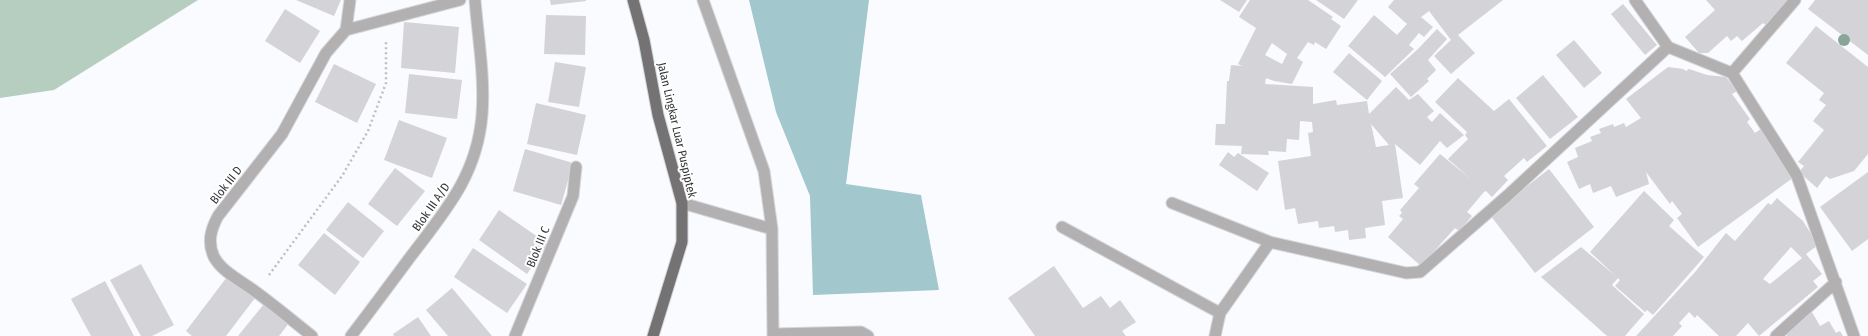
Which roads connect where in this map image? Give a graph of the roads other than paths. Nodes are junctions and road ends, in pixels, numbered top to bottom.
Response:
1 (350, 0) edge
2 (460, 0) edge
3 (475, 0) edge
4 (633, 0) edge
5 (703, 0) edge
6 (1635, 0) edge
7 (1795, 0) edge
8 (346, 30) junction
9 (1668, 47) junction
10 (1732, 73) junction
11 (576, 166) dead end
12 (682, 203) junction
13 (1172, 203) dead end
14 (1062, 227) dead end
15 (772, 229) junction
16 (1270, 242) junction
17 (1836, 282) junction
18 (1220, 313) junction
19 (352, 335) edge
20 (773, 335) edge
21 (312, 336) edge
22 (515, 336) edge
23 (653, 336) edge
24 (868, 336) edge
25 (1215, 336) edge
26 (1776, 336) edge
27 (1854, 336) edge

1 - 8 street
2 - 8 street
3 - 19 street, Blok III A/D
4 - 12 main road, Jalan Lingkar Luar Puspiptek
5 - 15 street
6 - 9 street
7 - 10 street
8 - 21 street, Blok III D
9 - 10 street
9 - 16 street
10 - 17 street
11 - 22 street, Blok III C
12 - 15 street
12 - 23 main road, Jalan Lingkar Luar Puspiptek
13 - 16 street
14 - 18 street
15 - 20 street
16 - 18 street
17 - 26 street
17 - 27 street
18 - 25 street
20 - 24 street

